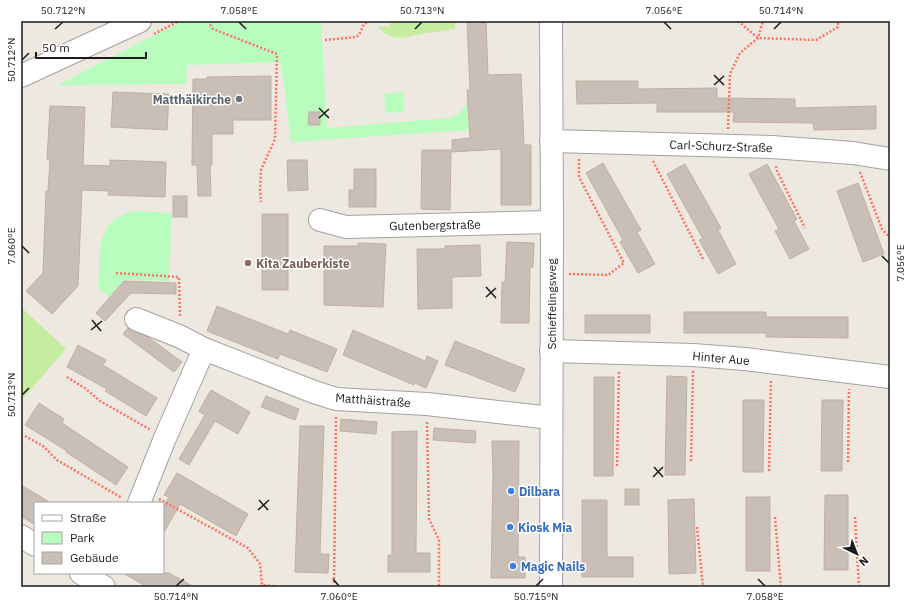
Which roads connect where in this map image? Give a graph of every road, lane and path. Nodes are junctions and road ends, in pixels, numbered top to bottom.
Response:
1 (140, 21) edge
2 (208, 21) edge
3 (551, 21) edge
4 (738, 21) edge
5 (763, 21) edge
6 (838, 21) edge
7 (368, 22) dead end
8 (758, 38) junction
9 (325, 40) dead end
10 (21, 76) edge
11 (552, 141) junction
12 (579, 142) junction
13 (644, 143) junction
14 (727, 146) junction
15 (772, 147) junction
16 (853, 153) junction
17 (890, 160) edge
18 (261, 202) dead end
19 (320, 220) dead end
20 (552, 222) junction
21 (805, 228) dead end
22 (890, 238) edge
23 (704, 261) dead end
24 (116, 273) dead end
25 (551, 274) junction
26 (136, 319) dead end
27 (181, 337) junction
28 (204, 349) junction
29 (551, 351) junction
30 (620, 354) junction
31 (693, 355) junction
32 (771, 362) junction
33 (849, 372) junction
34 (67, 377) dead end
35 (890, 377) edge
36 (336, 399) junction
37 (427, 404) junction
38 (551, 418) junction
39 (25, 436) dead end
40 (165, 438) junction
41 (691, 461) dead end
42 (848, 462) dead end
43 (617, 466) dead end
44 (769, 471) dead end
45 (136, 498) edge
46 (164, 510) edge
47 (775, 517) dead end
48 (856, 517) dead end
49 (697, 528) dead end
50 (21, 536) edge
51 (34, 544) edge
52 (84, 574) edge
53 (104, 582) edge
54 (263, 586) edge
55 (281, 587) edge
56 (334, 587) edge
57 (439, 587) edge
58 (551, 587) edge
59 (703, 587) edge
60 (781, 587) edge
61 (859, 587) edge

1 - 10 street
2 - 18 path
3 - 11 street, Schieffelingsweg
4 - 8 path
5 - 8 path
6 - 8 path
7 - 9 path
8 - 14 path
11 - 12 street, Carl-Schurz-Straße
11 - 20 street, Schieffelingsweg
12 - 13 street, Carl-Schurz-Straße
12 - 25 path
13 - 14 street, Carl-Schurz-Straße
13 - 23 path
14 - 15 street, Carl-Schurz-Straße
15 - 16 street, Carl-Schurz-Straße
15 - 21 path
16 - 17 street, Carl-Schurz-Straße
16 - 22 path
19 - 20 street, Gutenbergstraße
20 - 25 street, Schieffelingsweg
24 - 27 path
25 - 29 street, Schieffelingsweg
26 - 27 street, Matthäistraße
27 - 28 street, Matthäistraße
28 - 36 street, Matthäistraße
28 - 40 street
29 - 30 street, Hinter Aue
29 - 38 street, Schieffelingsweg
30 - 31 street, Hinter Aue
30 - 43 path
31 - 32 street, Hinter Aue
31 - 41 path
32 - 33 street, Hinter Aue
32 - 44 path
33 - 35 street, Hinter Aue
33 - 42 path
34 - 40 path
36 - 37 street, Matthäistraße
36 - 56 path
37 - 38 street, Matthäistraße
37 - 57 path
38 - 58 street, Schieffelingsweg
39 - 45 path
40 - 45 street
46 - 54 path
47 - 60 path
48 - 61 path
49 - 59 path
50 - 51 street
52 - 53 street
54 - 55 path

